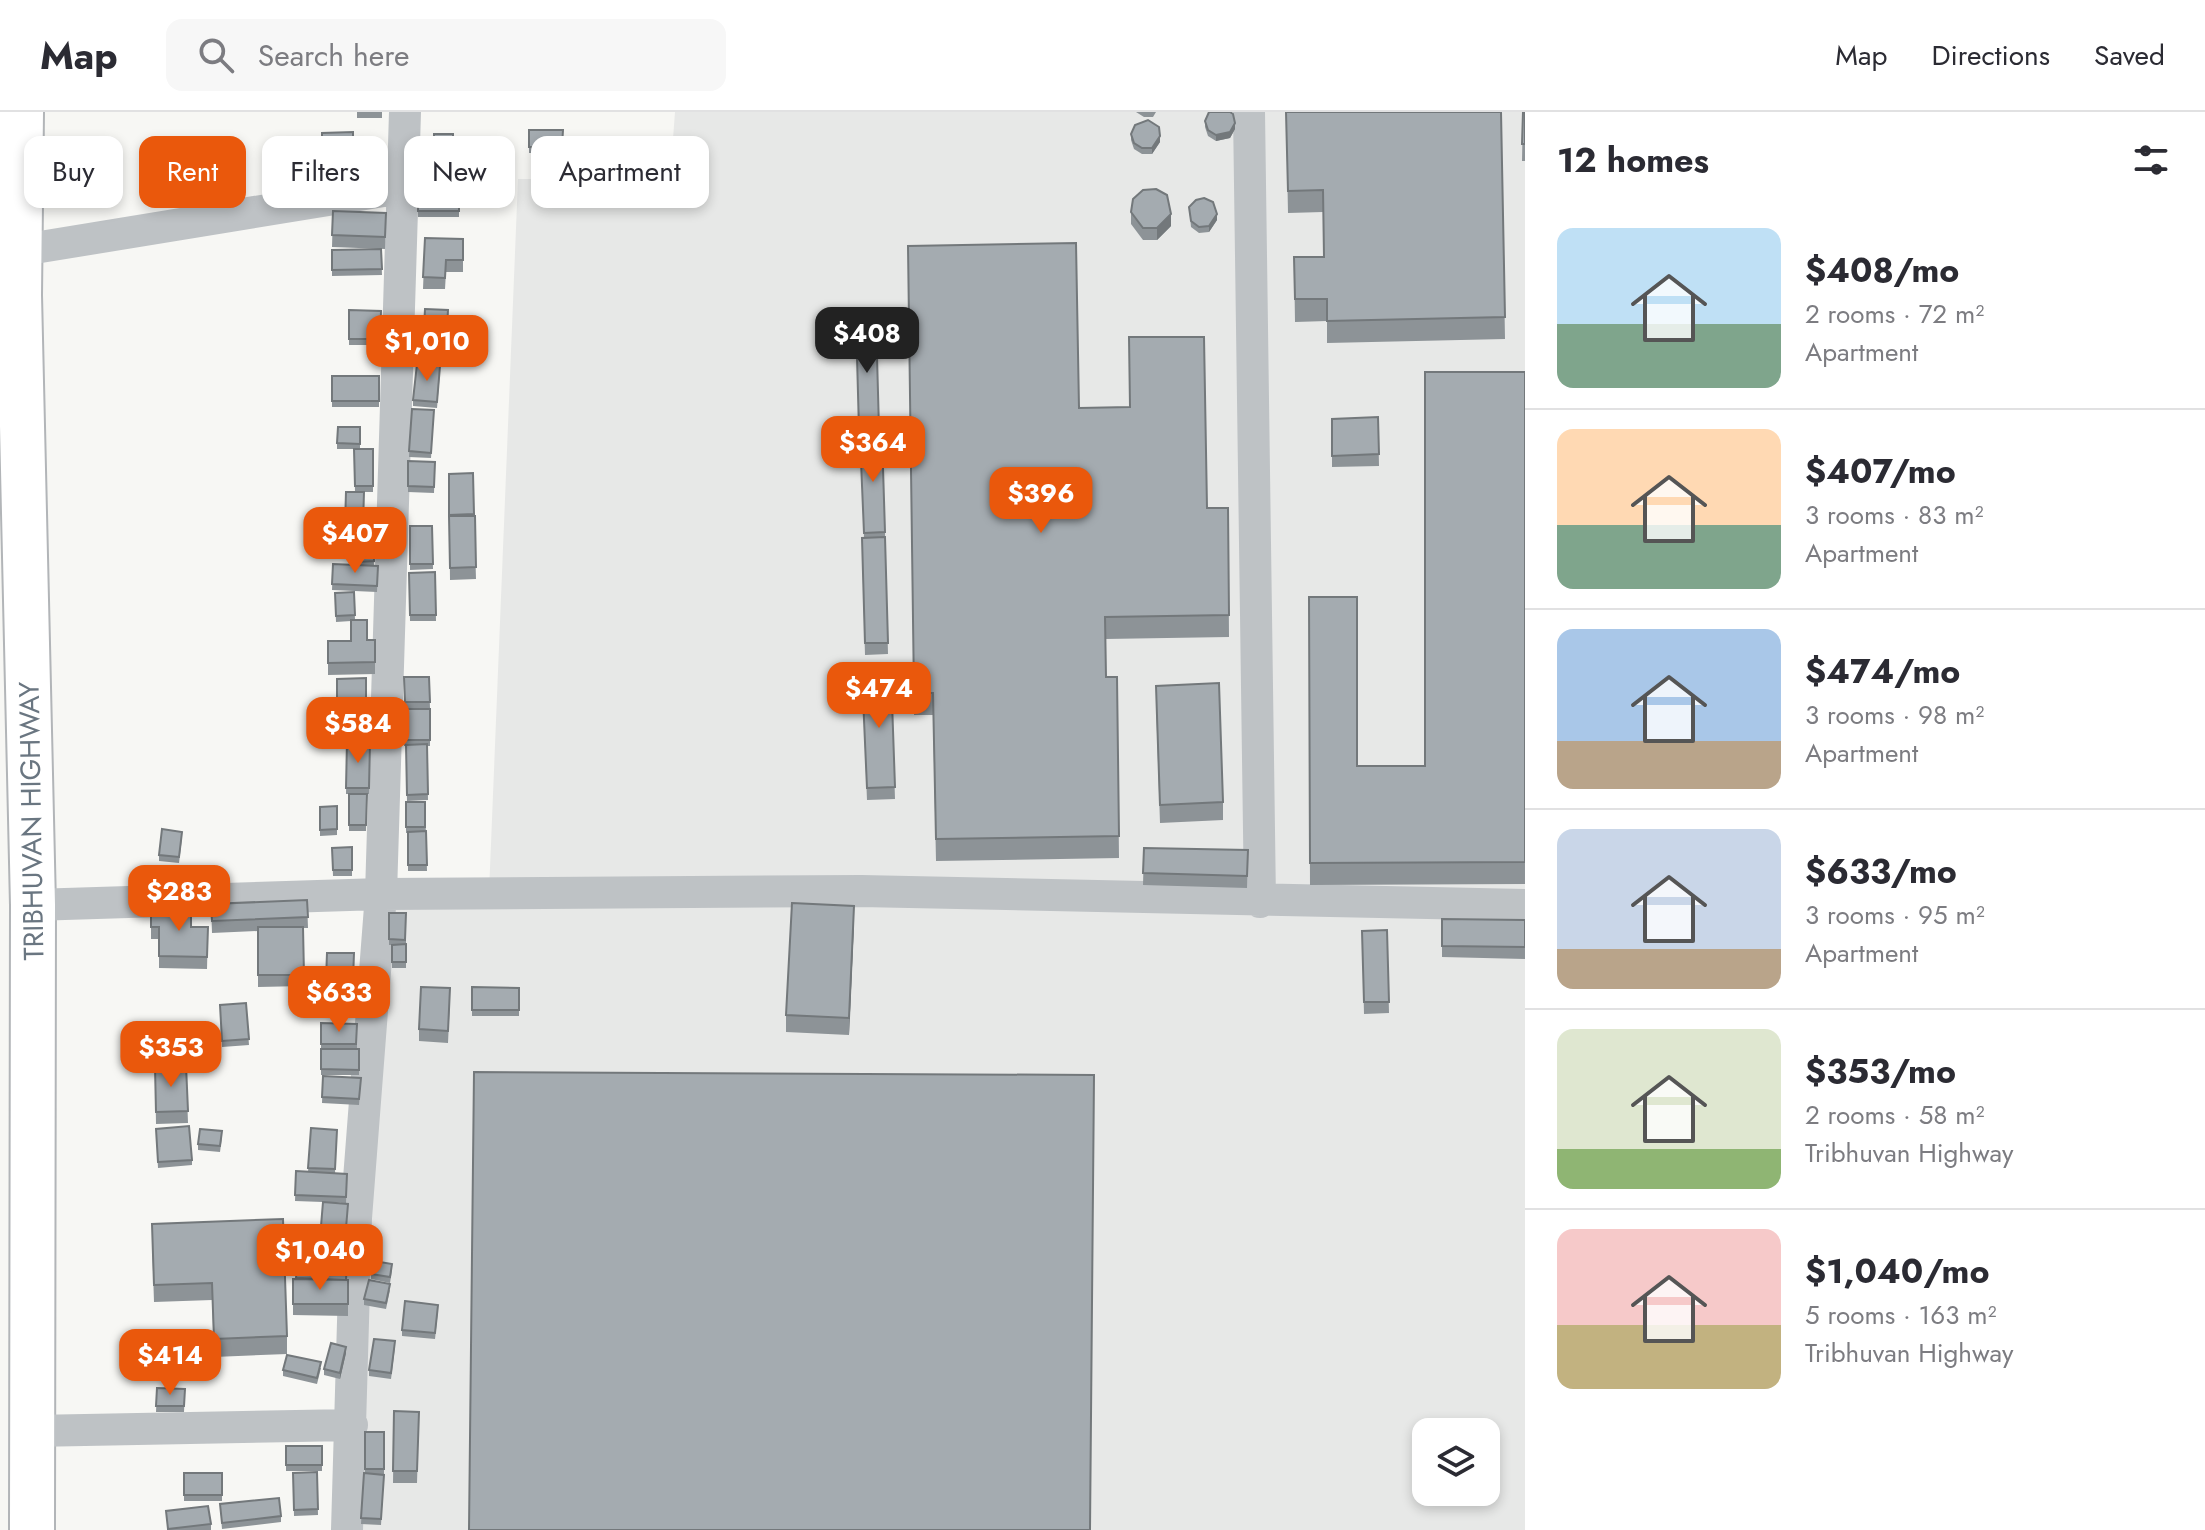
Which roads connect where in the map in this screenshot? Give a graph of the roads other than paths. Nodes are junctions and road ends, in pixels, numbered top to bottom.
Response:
1 (21, 112) edge
2 (405, 112) edge
3 (1249, 112) edge
4 (402, 188) junction
5 (22, 250) junction
6 (10, 296) edge
7 (11, 380) edge
8 (381, 894) junction
9 (1260, 902) junction
10 (33, 905) junction
11 (1525, 905) edge
12 (352, 1425) junction
13 (32, 1431) junction
14 (32, 1530) edge
15 (347, 1530) edge

1 - 5 highway, TRIBHUVAN HIGHWAY
2 - 4 street
3 - 9 street
4 - 5 street
4 - 8 street
5 - 6 highway, TRIBHUVAN HIGHWAY
6 - 7 highway, TRIBHUVAN HIGHWAY
7 - 10 highway, TRIBHUVAN HIGHWAY
8 - 9 street
8 - 10 street
8 - 12 street
9 - 11 street
10 - 13 highway, TRIBHUVAN HIGHWAY
12 - 13 street
12 - 15 street
13 - 14 highway, TRIBHUVAN HIGHWAY

